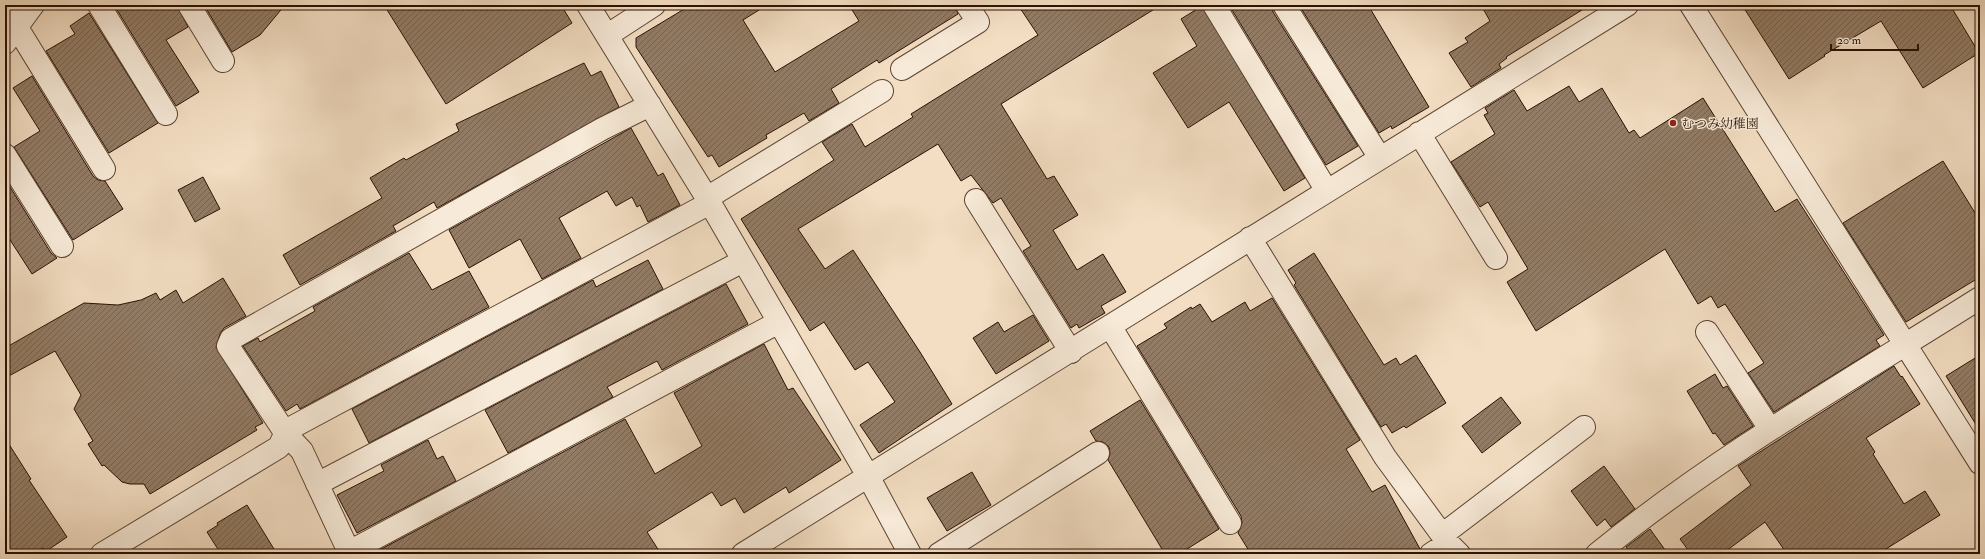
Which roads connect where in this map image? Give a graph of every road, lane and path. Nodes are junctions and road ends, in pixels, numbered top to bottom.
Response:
1 (33, 5) edge
2 (99, 5) edge
3 (189, 5) edge
4 (588, 5) edge
5 (654, 5) edge
6 (967, 5) edge
7 (1214, 5) edge
8 (1284, 5) edge
9 (1627, 5) edge
10 (1691, 5) edge
11 (5, 8) edge
12 (11, 35) edge
13 (608, 35) junction
14 (223, 61) dead end
15 (902, 69) dead end
16 (882, 90) dead end
17 (650, 105) junction
18 (166, 114) dead end
19 (1419, 134) junction
20 (5, 155) edge
21 (1380, 158) junction
22 (104, 169) dead end
23 (1327, 191) junction
24 (976, 200) dead end
25 (708, 201) junction
26 (1250, 238) junction
27 (62, 246) dead end
28 (1496, 258) dead end
29 (743, 261) junction
30 (1980, 298) edge
31 (779, 322) junction
32 (1110, 326) junction
33 (1707, 332) dead end
34 (1906, 344) junction
35 (1071, 352) junction
36 (1584, 427) dead end
37 (1770, 429) junction
38 (286, 434) junction
39 (1098, 454) dead end
40 (1980, 463) edge
41 (868, 476) junction
42 (317, 484) junction
43 (1230, 523) dead end
44 (1445, 547) edge
45 (102, 554) edge
46 (743, 554) edge
47 (910, 554) edge
48 (939, 554) edge
49 (1597, 554) edge

1 - 12 street
2 - 18 street
3 - 14 street
4 - 13 street
5 - 13 street
6 - 15 street
7 - 23 street
8 - 21 street
9 - 19 street
10 - 34 street
11 - 12 street
12 - 22 street
13 - 17 street
16 - 25 street
17 - 25 street
17 - 38 street
19 - 21 street
19 - 28 street
20 - 27 street
21 - 23 street
23 - 26 street
24 - 35 street
25 - 29 street
25 - 38 street
26 - 32 street
26 - 44 street
29 - 31 street
29 - 42 street
30 - 34 street
31 - 41 street
31 - 42 street
32 - 35 street
32 - 43 street
33 - 37 street
34 - 37 street
34 - 40 street
35 - 41 street
36 - 44 street
37 - 49 street
38 - 42 street
38 - 45 street
39 - 48 street
41 - 46 street
41 - 47 street

